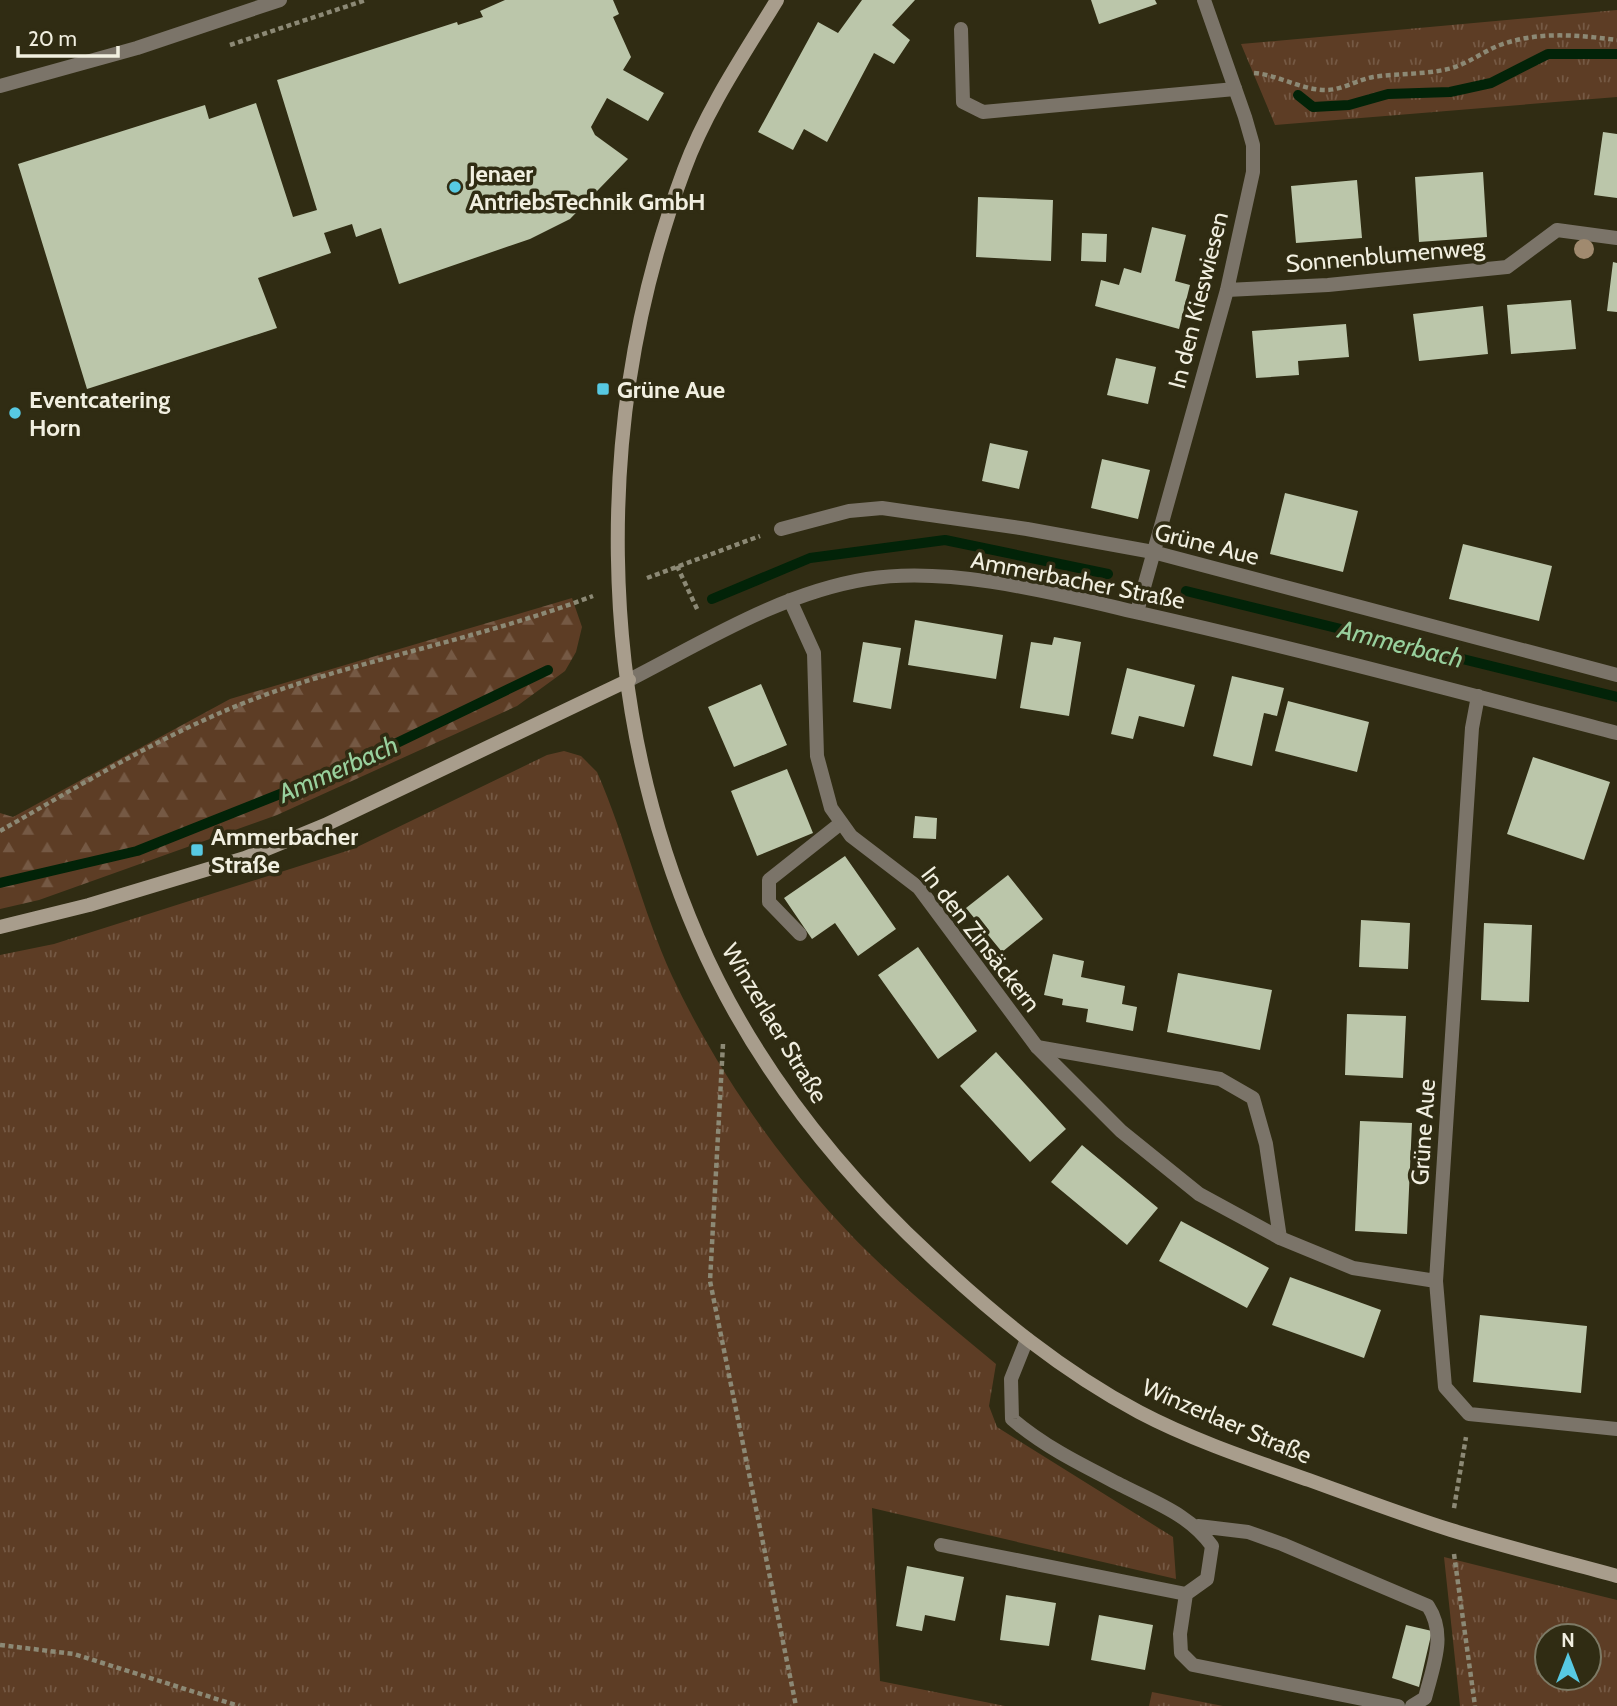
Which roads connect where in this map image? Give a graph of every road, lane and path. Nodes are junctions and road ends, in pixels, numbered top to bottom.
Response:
1 (280, 0) edge
2 (366, 0) edge
3 (777, 0) edge
4 (1204, 0) edge
5 (961, 29) dead end
6 (1617, 40) edge
7 (217, 49) dead end
8 (1232, 83) junction
9 (0, 86) edge
10 (1617, 238) edge
11 (1227, 290) junction
12 (781, 529) joint
13 (1153, 552) junction
14 (677, 566) junction
15 (647, 578) dead end
16 (593, 596) dead end
17 (790, 600) junction
18 (698, 611) dead end
19 (1137, 612) junction
20 (1617, 675) edge
21 (629, 680) junction
22 (1478, 696) junction
23 (1617, 733) edge
24 (841, 822) junction
25 (0, 831) edge
26 (0, 927) edge
27 (800, 934) dead end
28 (723, 1044) dead end
29 (1037, 1047) junction
30 (1280, 1238) junction
31 (1436, 1281) junction
32 (1027, 1339) junction
33 (1469, 1414) junction
34 (1617, 1429) edge
35 (1198, 1526) junction
36 (1450, 1530) junction
37 (941, 1545) dead end
38 (1617, 1576) edge
39 (1186, 1594) junction
40 (0, 1645) edge
41 (239, 1706) edge
42 (796, 1706) edge
43 (1398, 1706) edge
44 (1412, 1706) edge
45 (1475, 1706) edge

1 - 9 street
2 - 7 path
3 - 21 main road, Winzerlaer Straße
4 - 8 street, In den Kieswiesen
5 - 8 street
6 - 8 path
8 - 11 street, In den Kieswiesen
10 - 11 street, Sonnenblumenweg
11 - 13 street, In den Kieswiesen
12 - 13 street, Grüne Aue
12 - 14 path
13 - 19 street, In den Kieswiesen
13 - 20 street, Grüne Aue
14 - 15 path
14 - 18 path
16 - 25 path
17 - 19 street, Ammerbacher Straße
17 - 21 street, Ammerbacher Straße
17 - 24 street, In den Zinsäckern
19 - 22 street, Ammerbacher Straße
21 - 26 main road, Ammerbacher Straße
21 - 32 main road, Winzerlaer Straße
22 - 23 street, Ammerbacher Straße
22 - 31 street, Grüne Aue
24 - 27 street
24 - 29 street, In den Zinsäckern
28 - 42 path
29 - 30 street, In den Zinsäckern
29 - 30 street, In den Zinsäckern
30 - 31 street, In den Zinsäckern
31 - 33 street, Grüne Aue
32 - 35 street
32 - 36 main road, Winzerlaer Straße
33 - 34 street
33 - 36 path
35 - 39 street
35 - 44 street
36 - 38 main road, Winzerlaer Straße
36 - 45 path
37 - 39 street
39 - 43 street
40 - 41 path

